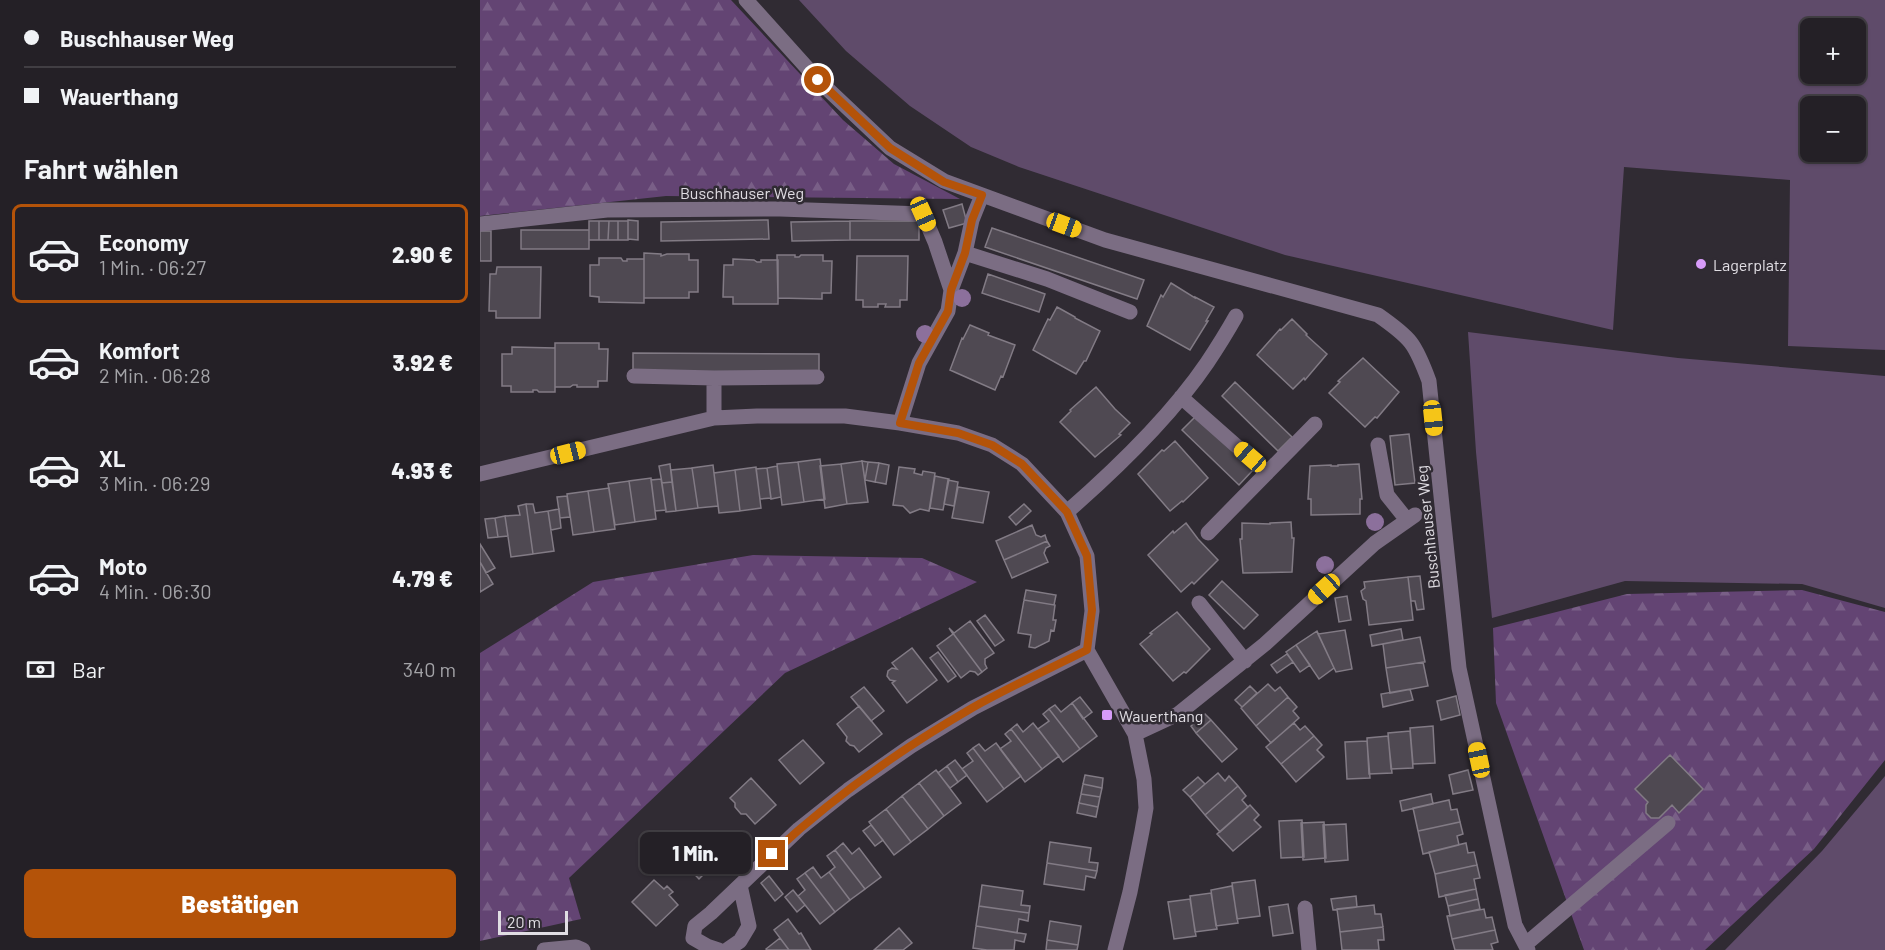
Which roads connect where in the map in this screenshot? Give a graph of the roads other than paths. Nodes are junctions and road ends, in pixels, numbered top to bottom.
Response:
1 (746, 0) edge
2 (982, 195) junction
3 (480, 224) edge
4 (965, 253) junction
5 (951, 290) junction
6 (1130, 312) dead end
7 (1236, 316) dead end
8 (634, 376) dead end
9 (817, 377) dead end
10 (714, 378) junction
11 (1181, 397) junction
12 (714, 418) junction
13 (900, 423) junction
14 (1315, 424) dead end
15 (1378, 445) dead end
16 (1267, 472) junction
17 (480, 474) edge
18 (1067, 512) junction
19 (1208, 533) dead end
20 (1199, 603) dead end
21 (1087, 650) junction
22 (1245, 661) junction
23 (1135, 734) junction
24 (1668, 823) dead end
25 (740, 885) junction
26 (1305, 908) dead end
27 (1527, 947) edge
28 (544, 950) edge
29 (583, 950) edge
30 (719, 950) edge
31 (727, 950) edge
32 (1114, 950) edge
33 (1309, 950) edge

1 - 2 street, Buschhauser Weg
2 - 4 street
2 - 27 street, Buschhauser Weg
3 - 5 street, Buschhauser Weg
4 - 5 street
4 - 6 street
5 - 13 street
7 - 11 street
8 - 10 street
9 - 10 street
10 - 12 street
11 - 16 street
11 - 18 street
12 - 13 street
12 - 17 street
13 - 18 street
14 - 16 street
15 - 22 street, Buschhauser Weg
16 - 19 street
18 - 21 street
20 - 22 street
21 - 23 street
21 - 25 street
22 - 23 street, Buschhauser Weg
23 - 32 street
24 - 27 street, Buschhauser Weg
25 - 30 street
25 - 31 street
26 - 33 street
28 - 29 street

